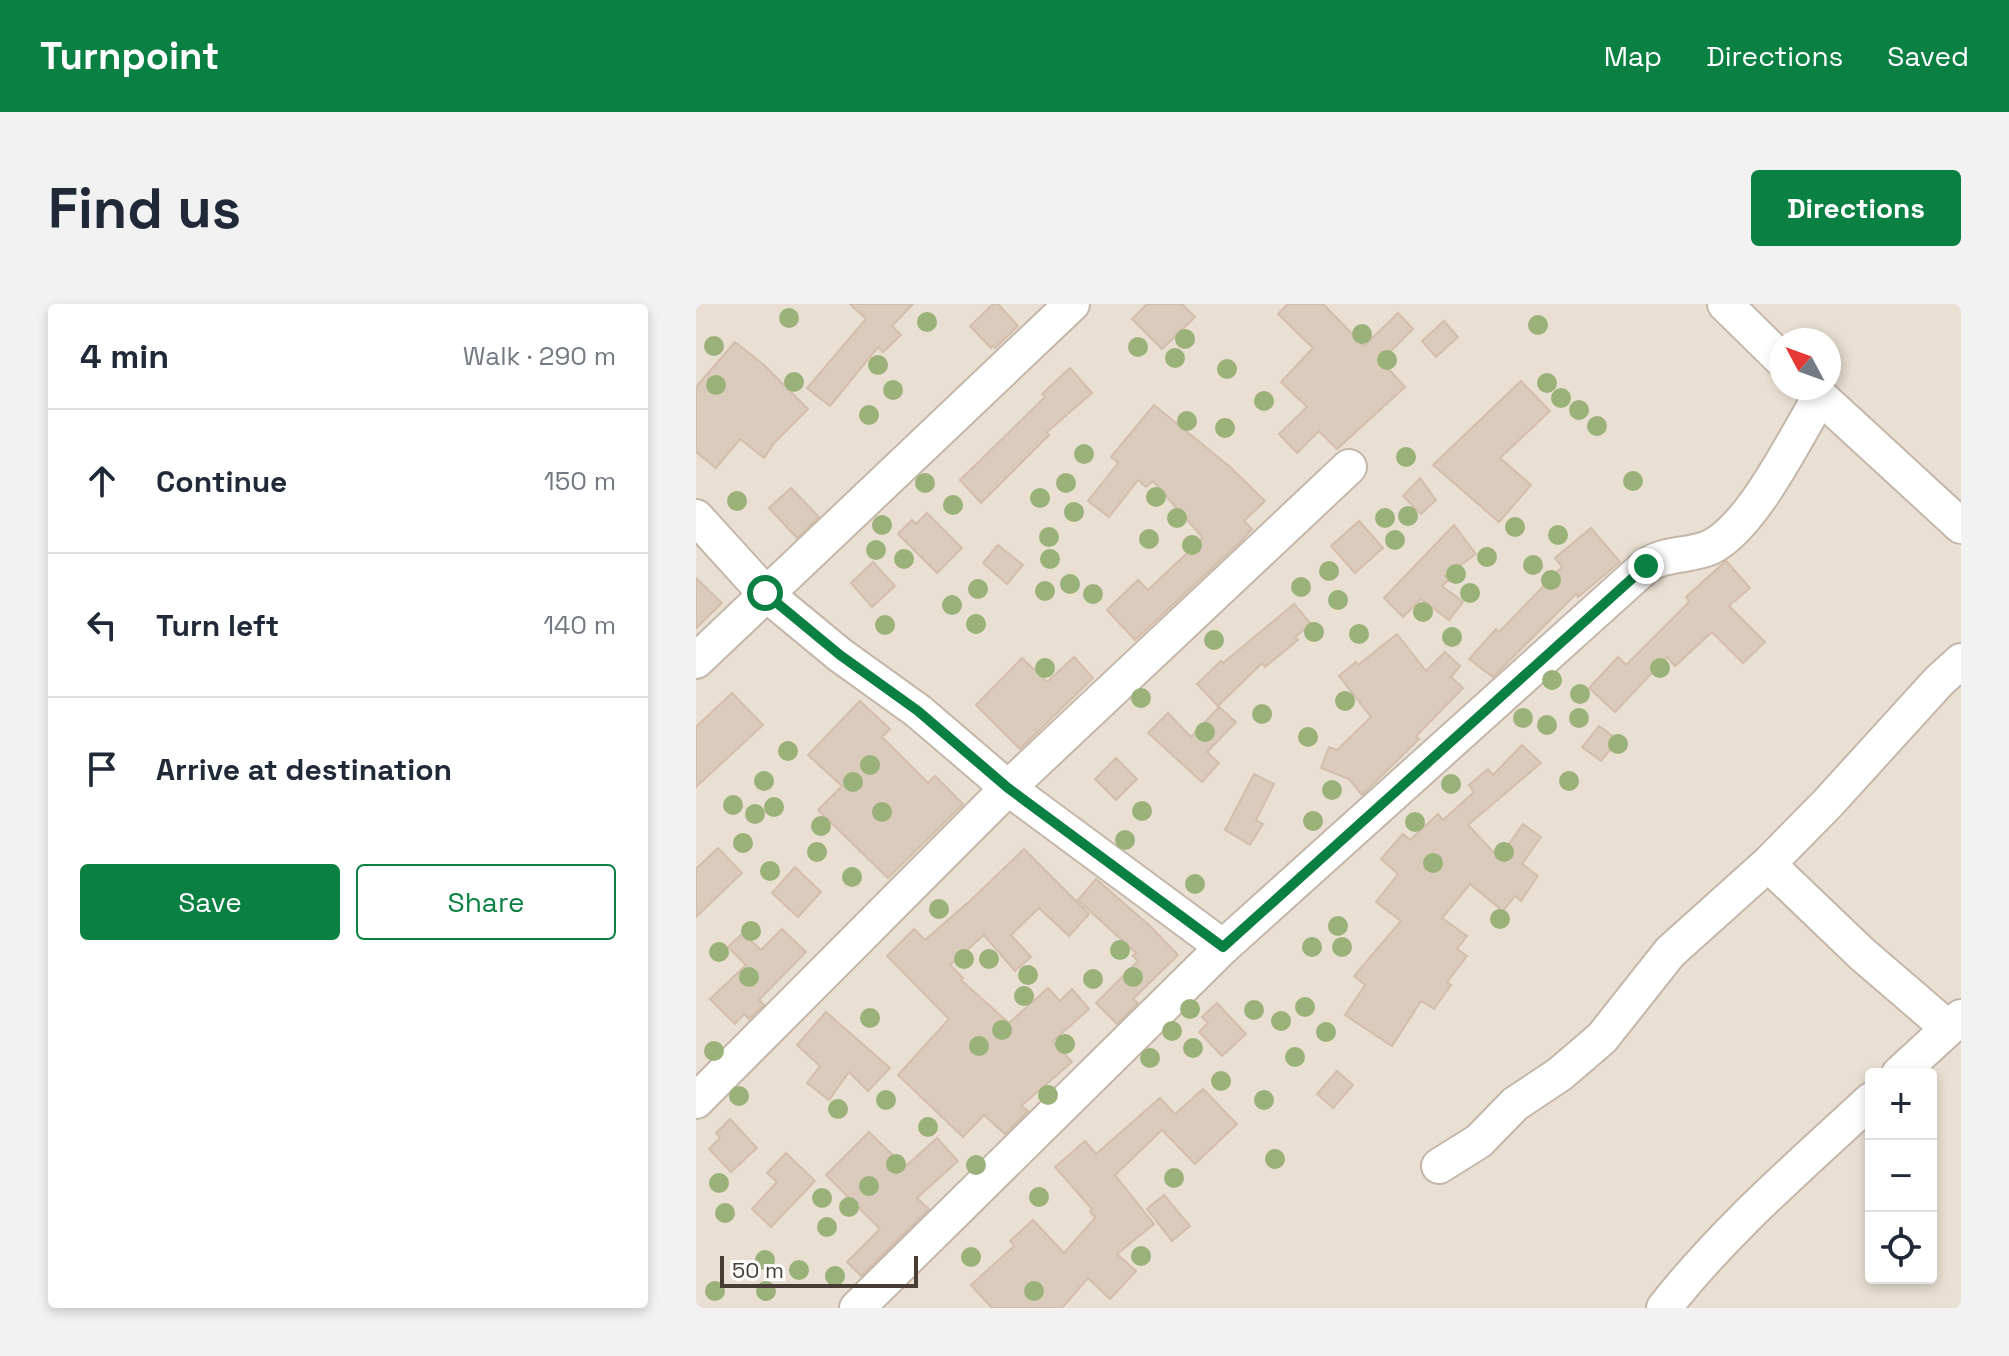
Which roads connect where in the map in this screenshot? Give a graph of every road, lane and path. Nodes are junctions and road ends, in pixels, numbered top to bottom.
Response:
1 (1725, 304) edge
2 (1061, 308) edge
3 (1769, 347) edge
4 (1811, 400) edge
5 (1824, 400) edge
6 (1349, 467) dead end
7 (696, 517) edge
8 (1961, 526) edge
9 (765, 593) junction
10 (696, 661) edge
11 (1961, 661) edge
12 (1008, 788) junction
13 (1768, 864) junction
14 (1223, 947) junction
15 (1955, 1023) edge
16 (1906, 1068) edge
17 (696, 1101) edge
18 (1865, 1106) edge
19 (1439, 1166) dead end
20 (857, 1308) edge
21 (1664, 1308) edge

1 - 3 street
2 - 9 street
4 - 14 street
5 - 8 street
6 - 12 street
7 - 9 street
9 - 10 street
9 - 12 street
11 - 13 street
12 - 14 street
12 - 17 street
13 - 15 street
13 - 19 street
14 - 20 street
15 - 16 street
18 - 21 street

